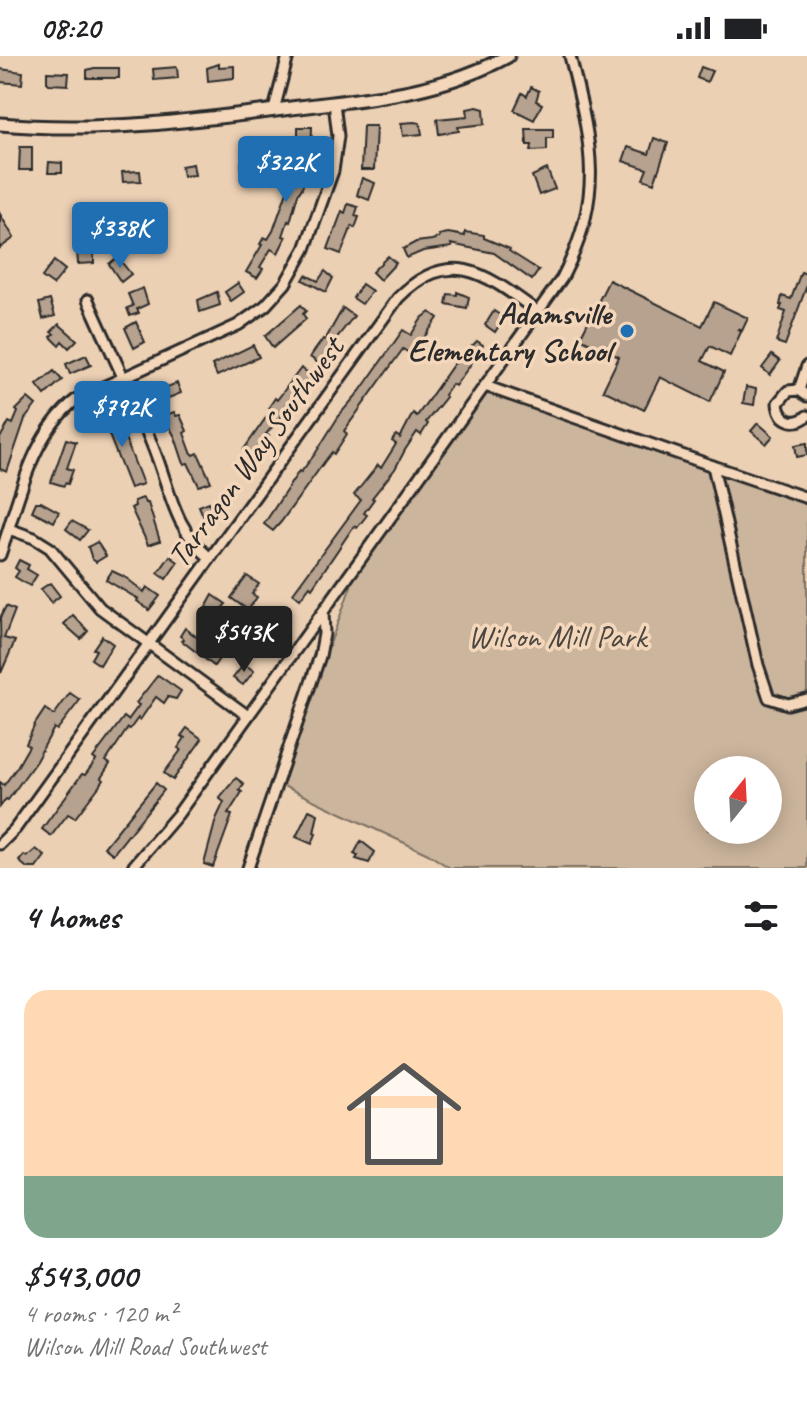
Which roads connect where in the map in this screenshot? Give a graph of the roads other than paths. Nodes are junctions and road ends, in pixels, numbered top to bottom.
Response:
1 (288, 56) edge
2 (508, 56) edge
3 (570, 56) edge
4 (334, 103) junction
5 (274, 110) junction
6 (0, 124) edge
7 (88, 300) dead end
8 (538, 312) junction
9 (807, 366) edge
10 (123, 378) junction
11 (485, 386) junction
12 (803, 393) edge
13 (807, 416) edge
14 (713, 466) junction
15 (807, 498) edge
16 (9, 529) junction
17 (0, 555) edge
18 (210, 558) junction
19 (323, 612) junction
20 (148, 644) junction
21 (807, 699) edge
22 (248, 716) junction
23 (0, 844) edge
24 (132, 868) edge
25 (248, 868) edge

1 - 5 street
2 - 4 street
3 - 8 street
4 - 5 street
4 - 10 street
5 - 6 street
7 - 10 street
8 - 11 street
8 - 18 street, Tarragon Way Southwest
9 - 12 street
10 - 16 street
10 - 18 street
11 - 14 street
11 - 19 street
12 - 13 street
14 - 15 street
14 - 21 street
16 - 17 street
16 - 20 street
18 - 20 street, Tarragon Way Southwest
19 - 22 street
19 - 25 street
20 - 22 street
20 - 23 street, Tarragon Way Southwest
22 - 24 street

